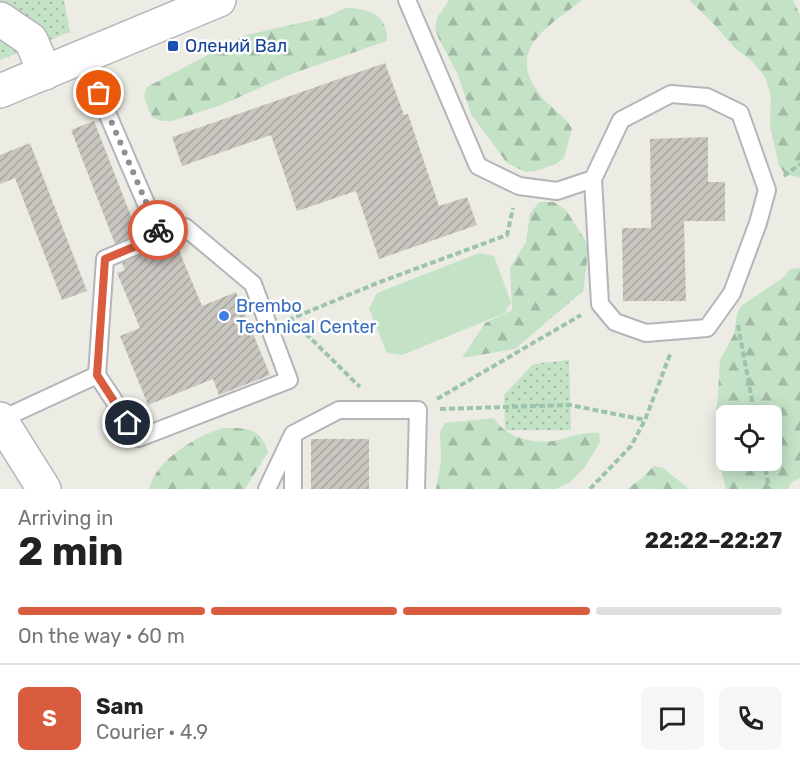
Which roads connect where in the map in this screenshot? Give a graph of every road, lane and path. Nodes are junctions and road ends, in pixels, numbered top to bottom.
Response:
1 (219, 0) edge
2 (407, 0) edge
3 (0, 19) edge
4 (83, 57) junction
5 (45, 73) junction
6 (0, 91) edge
7 (592, 179) junction
8 (519, 186) junction
9 (160, 236) junction
10 (253, 284) junction
11 (732, 293) junction
12 (600, 304) junction
13 (291, 320) junction
14 (269, 328) junction
15 (680, 330) junction
16 (97, 375) junction
17 (753, 405) edge
18 (418, 410) junction
19 (384, 411) junction
20 (0, 419) edge
21 (645, 420) junction
22 (293, 434) junction
23 (766, 471) edge
24 (44, 489) edge
25 (267, 489) edge
26 (293, 489) edge
27 (417, 489) edge
28 (590, 489) edge
29 (769, 489) edge

1 - 4 main road
2 - 8 lane
3 - 5 main road
4 - 5 main road
4 - 9 lane
5 - 6 main road
7 - 8 lane
7 - 11 lane
7 - 12 lane
8 - 13 path
9 - 10 lane
9 - 16 lane
10 - 13 path
10 - 14 lane
11 - 15 lane
11 - 17 path
12 - 15 lane
12 - 18 path
13 - 14 path
13 - 19 path
14 - 16 lane
15 - 21 path
16 - 20 lane
18 - 19 lane
18 - 21 path
18 - 27 lane
19 - 22 lane
20 - 24 main road
21 - 28 path
22 - 25 lane
22 - 26 lane
23 - 29 path

